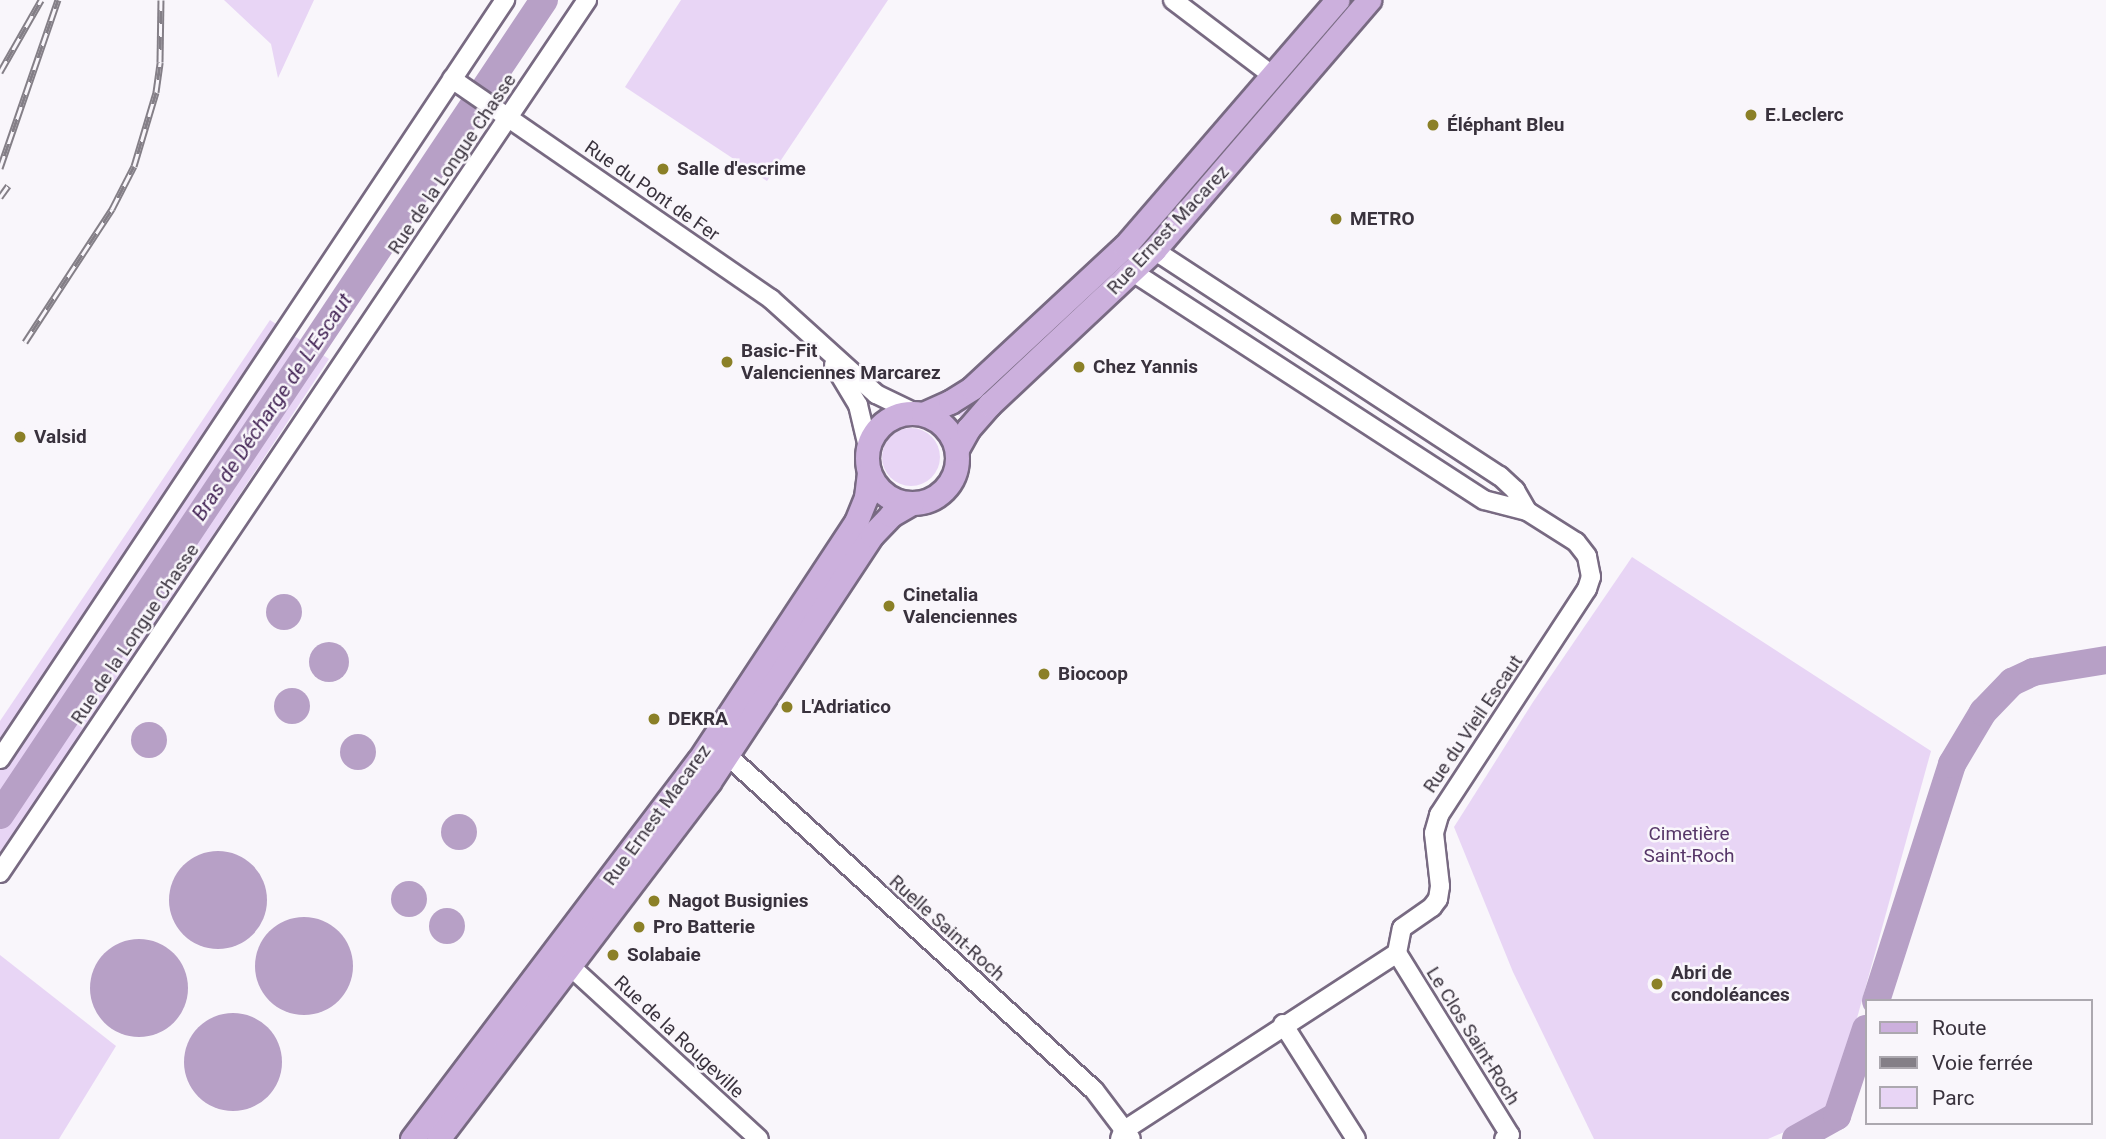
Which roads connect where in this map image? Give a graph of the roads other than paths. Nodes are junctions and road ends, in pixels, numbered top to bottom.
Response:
1 (505, 0) edge
2 (587, 0) edge
3 (1173, 0) edge
4 (1337, 0) edge
5 (1369, 0) edge
6 (1273, 76) junction
7 (452, 79) junction
8 (508, 117) junction
9 (1154, 250) junction
10 (1133, 272) junction
11 (1264, 323) junction
12 (820, 345) junction
13 (1249, 347) junction
14 (918, 413) junction
15 (868, 447) junction
16 (957, 449) junction
17 (869, 472) junction
18 (912, 503) junction
19 (1527, 511) junction
20 (727, 755) junction
21 (0, 759) edge
22 (0, 873) edge
23 (1396, 953) junction
24 (570, 966) junction
25 (1283, 1024) junction
26 (1124, 1136) edge
27 (412, 1139) edge
28 (438, 1139) edge
29 (759, 1139) edge
30 (1356, 1139) edge
31 (1504, 1139) edge

1 - 7 street
2 - 8 street, Rue de la Longue Chasse
3 - 6 street
4 - 6 main road, Rue Ernest Macarez
5 - 9 main road, Rue Ernest Macarez
6 - 14 main road, Rue Ernest Macarez
7 - 8 street, Rue du Pont de Fer
7 - 21 street
8 - 12 street, Rue du Pont de Fer
8 - 22 street, Rue de la Longue Chasse
9 - 10 main road, Rue Ernest Macarez
9 - 11 street, Rue du Vieil Escaut
10 - 13 street, Rue du Vieil Escaut
10 - 16 main road, Rue Ernest Macarez
11 - 13 street
11 - 19 street, Rue du Vieil Escaut
12 - 14 street, Rue du Pont de Fer
12 - 15 street, Rue du Pont de Fer
13 - 19 street, Rue du Vieil Escaut
14 - 15 main road, Rue Ernest Macarez
14 - 16 main road
15 - 17 main road, Rue Ernest Macarez
16 - 18 main road, Rue Ernest Macarez
17 - 18 main road
17 - 27 main road, Rue Ernest Macarez
18 - 20 main road, Rue Ernest Macarez
19 - 23 street, Rue du Vieil Escaut
20 - 24 main road, Rue Ernest Macarez
20 - 26 street, Ruelle Saint-Roch
23 - 25 street
23 - 31 street, Le Clos Saint-Roch
24 - 28 main road, Rue Ernest Macarez
24 - 29 street, Rue de la Rougeville
25 - 26 street
25 - 30 street

